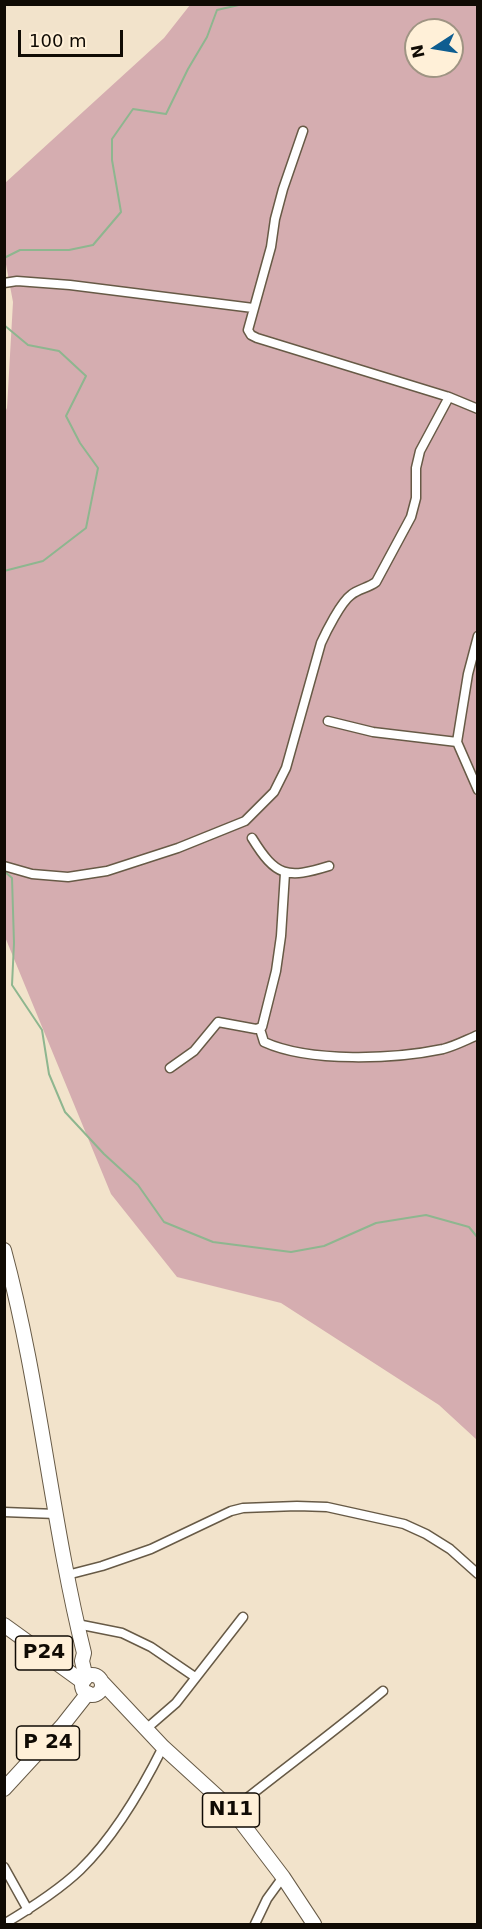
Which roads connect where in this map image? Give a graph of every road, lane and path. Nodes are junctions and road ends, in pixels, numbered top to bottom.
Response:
1 (303, 131) dead end
2 (4, 283) edge
3 (253, 308) junction
4 (449, 397) junction
5 (477, 409) edge
6 (477, 636) edge
7 (328, 721) dead end
8 (457, 742) junction
9 (477, 790) edge
10 (252, 838) dead end
11 (4, 866) edge
12 (329, 866) dead end
13 (285, 873) junction
14 (260, 1029) junction
15 (477, 1035) edge
16 (170, 1068) dead end
17 (4, 1250) edge
18 (4, 1512) edge
19 (56, 1515) junction
20 (477, 1574) edge
21 (67, 1575) junction
22 (243, 1617) dead end
23 (4, 1624) edge
24 (77, 1624) junction
25 (195, 1677) junction
26 (91, 1684) junction
27 (383, 1690) dead end
28 (146, 1728) junction
29 (163, 1747) junction
30 (4, 1789) edge
31 (232, 1810) junction
32 (4, 1868) edge
33 (283, 1877) junction
34 (27, 1910) junction
35 (4, 1924) edge
36 (255, 1924) edge
37 (314, 1924) edge

1 - 3 street
2 - 3 street
3 - 4 street
4 - 5 street
4 - 11 street
6 - 8 street
7 - 8 street
8 - 9 street
10 - 13 street
12 - 13 street
13 - 14 street
14 - 15 street
14 - 16 street
17 - 19 main road
18 - 19 street
19 - 21 main road
20 - 21 street
21 - 24 main road
22 - 25 street
23 - 26 main road, P24
24 - 25 street
24 - 26 main road
25 - 28 street
26 - 28 main road, N11
26 - 30 main road, P 24
27 - 31 street
28 - 29 main road, N11
29 - 31 main road, N11
29 - 34 street
31 - 33 main road, N11
32 - 34 street
33 - 36 street
33 - 37 main road, N11
34 - 35 street

